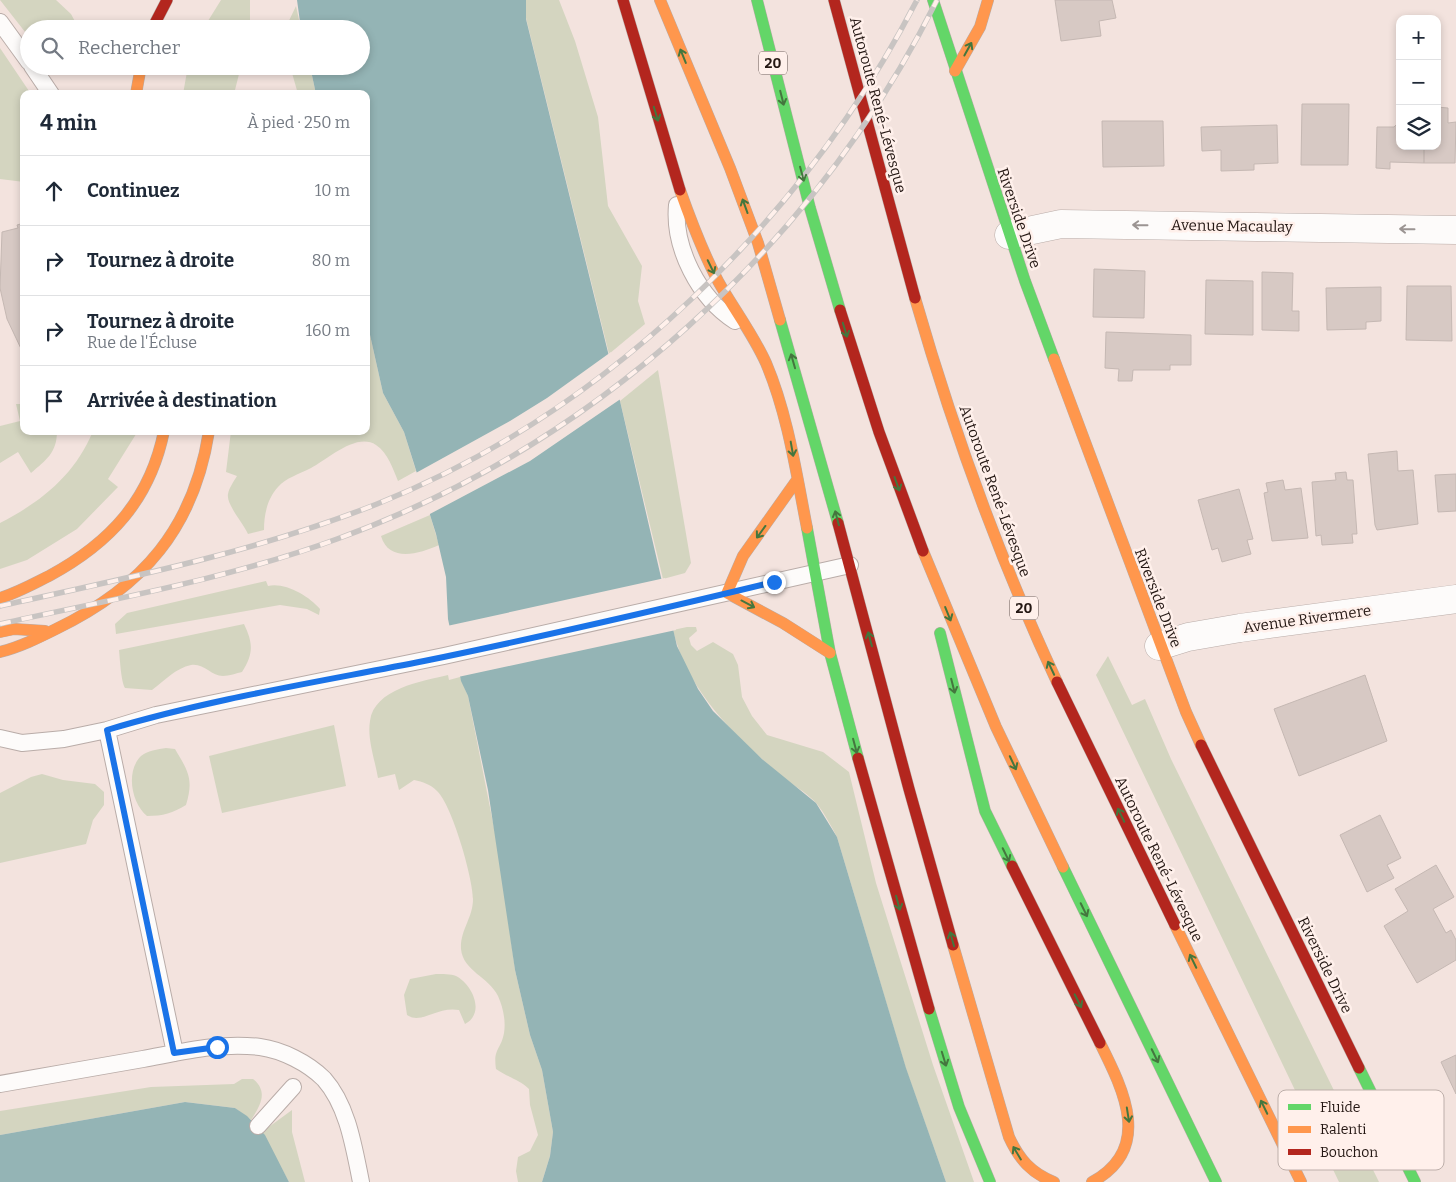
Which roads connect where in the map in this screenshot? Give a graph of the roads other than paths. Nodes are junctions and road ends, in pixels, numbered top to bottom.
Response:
1 (167, 0) edge
2 (623, 0) edge
3 (660, 0) edge
4 (757, 0) edge
5 (834, 0) edge
6 (933, 0) edge
7 (988, 0) edge
8 (157, 20) edge
9 (0, 22) edge
10 (20, 50) edge
11 (955, 71) junction
12 (38, 75) edge
13 (139, 75) edge
14 (48, 90) edge
15 (137, 90) edge
16 (679, 188) joint
17 (1456, 230) edge
18 (1009, 235) junction
19 (748, 329) joint
20 (163, 435) edge
21 (208, 435) edge
22 (797, 480) junction
23 (916, 537) junction
24 (850, 565) junction
25 (54, 573) junction
26 (814, 573) junction
27 (18, 577) dead end
28 (727, 593) junction
29 (3, 597) edge
30 (1456, 599) edge
31 (52, 631) junction
32 (0, 632) edge
33 (1159, 646) junction
34 (0, 652) edge
35 (830, 653) junction
36 (107, 730) junction
37 (0, 738) edge
38 (174, 1053) junction
39 (0, 1084) edge
40 (293, 1087) dead end
41 (1370, 1090) edge
42 (258, 1126) dead end
43 (1278, 1135) edge
44 (1295, 1170) edge
45 (1409, 1170) edge
46 (362, 1182) edge
47 (990, 1182) edge
48 (1054, 1182) edge
49 (1092, 1182) edge
50 (1216, 1182) edge
51 (1301, 1182) edge
52 (1415, 1182) edge

1 - 8 main road
2 -> 16 main road
24 -> 3 main road
4 -> 23 main road, 20
43 -> 5 main road, Autoroute René-Lévesque / 20
6 - 11 main road, Riverside Drive
11 -> 7 main road
9 - 10 lane
11 - 18 main road, Riverside Drive
12 - 14 lane
13 - 15 main road
16 -> 19 lane
17 -> 18 street, Avenue Macaulay
18 - 33 main road, Riverside Drive
19 -> 22 main road
20 - 25 main road
21 - 31 main road
22 - 26 main road
22 -> 28 main road
23 -> 49 main road
23 -> 50 main road, 20
24 - 26 lane
48 -> 24 main road
25 - 27 main road
25 - 29 main road
26 - 28 lane
26 - 35 main road
28 -> 35 main road
28 - 36 lane
30 - 33 street, Avenue Rivermere
31 - 32 main road
31 - 34 main road
33 - 41 main road, Riverside Drive
35 -> 47 main road
36 - 37 lane
36 - 38 lane
38 - 39 lane
38 - 46 lane
40 - 42 lane
51 -> 44 main road, Autoroute René-Lévesque / 20
45 - 52 main road, Riverside Drive

